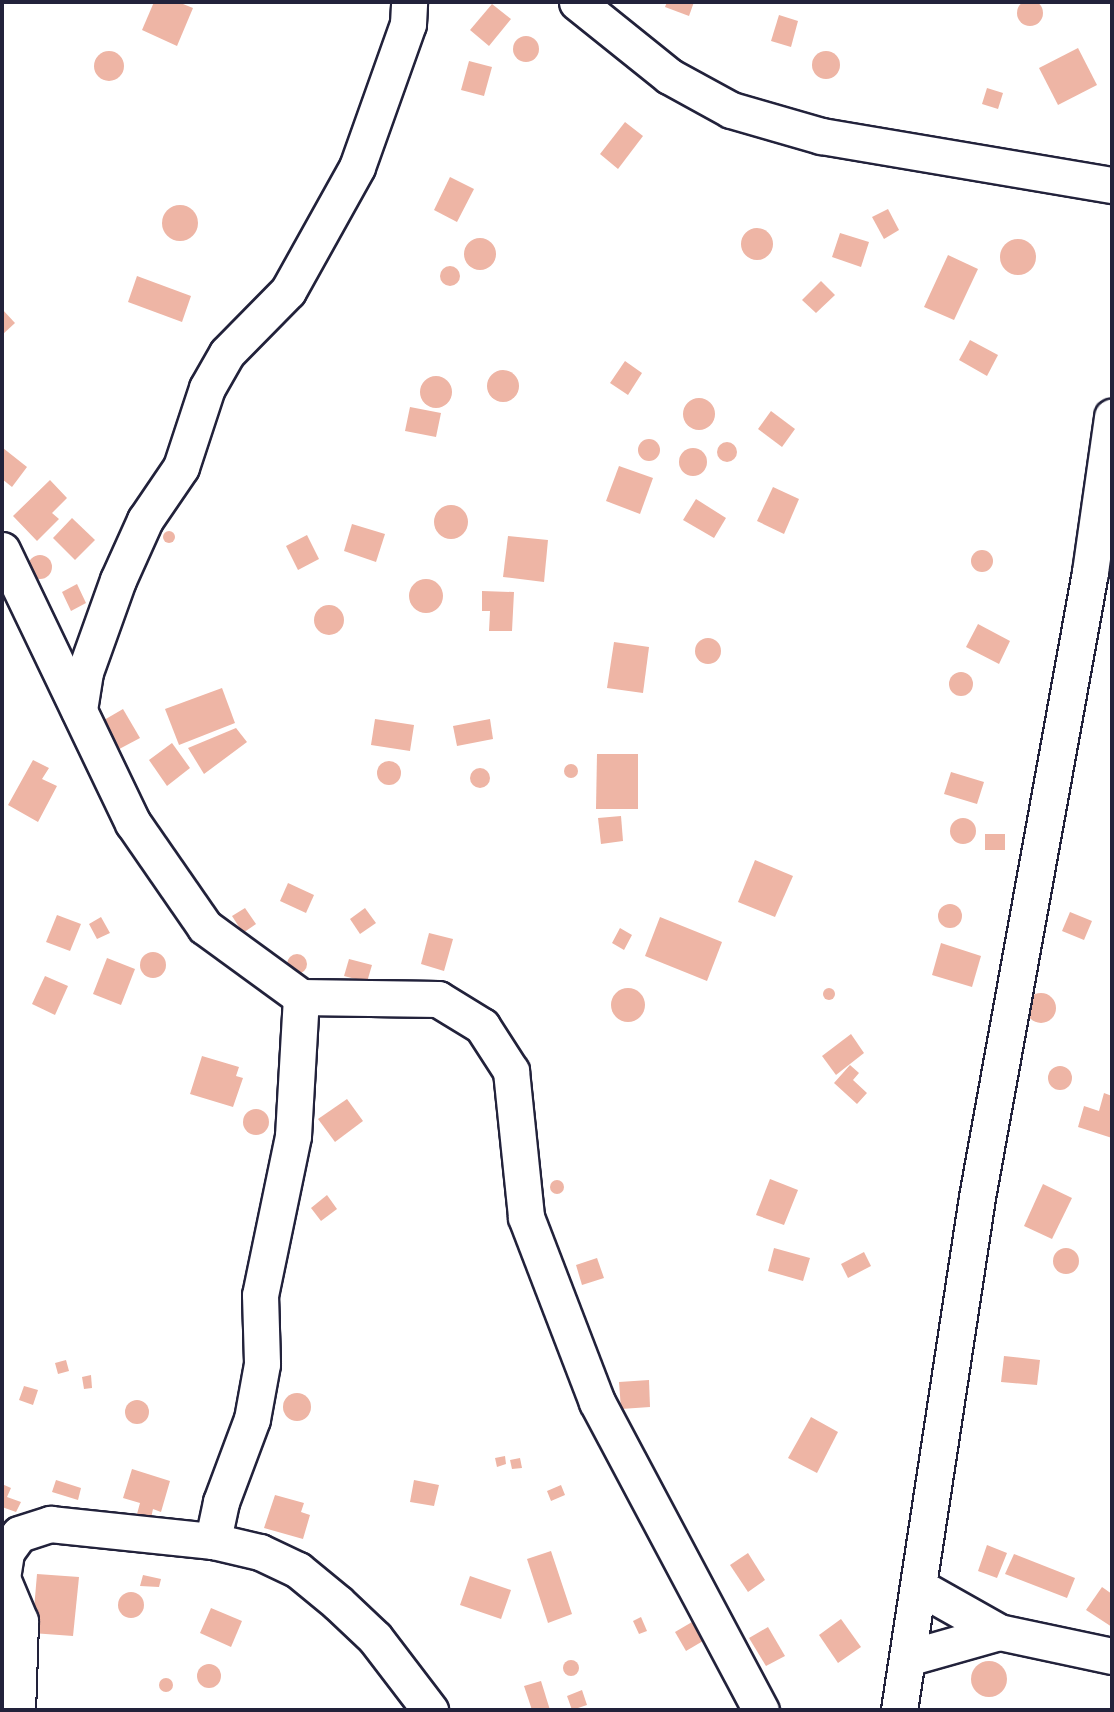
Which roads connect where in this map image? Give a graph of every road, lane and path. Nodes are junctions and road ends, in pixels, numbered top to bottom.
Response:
1 (409, 2) edge
2 (577, 2) edge
3 (1112, 185) edge
4 (1112, 417) edge
5 (1103, 526) edge
6 (2, 550) edge
7 (79, 710) junction
8 (301, 997) junction
9 (213, 1542) junction
10 (2, 1578) edge
11 (921, 1588) junction
12 (999, 1632) junction
13 (1112, 1656) edge
14 (911, 1657) junction
15 (17, 1710) edge
16 (430, 1710) edge
17 (761, 1710) edge
18 (900, 1710) edge

1 - 7 street
2 - 3 street
4 - 5 street
5 - 11 street
6 - 7 street
7 - 8 street
8 - 9 street
8 - 17 street
9 - 10 street
9 - 16 street
10 - 15 street
11 - 12 street
11 - 14 street
12 - 13 street
12 - 14 street
14 - 18 street

